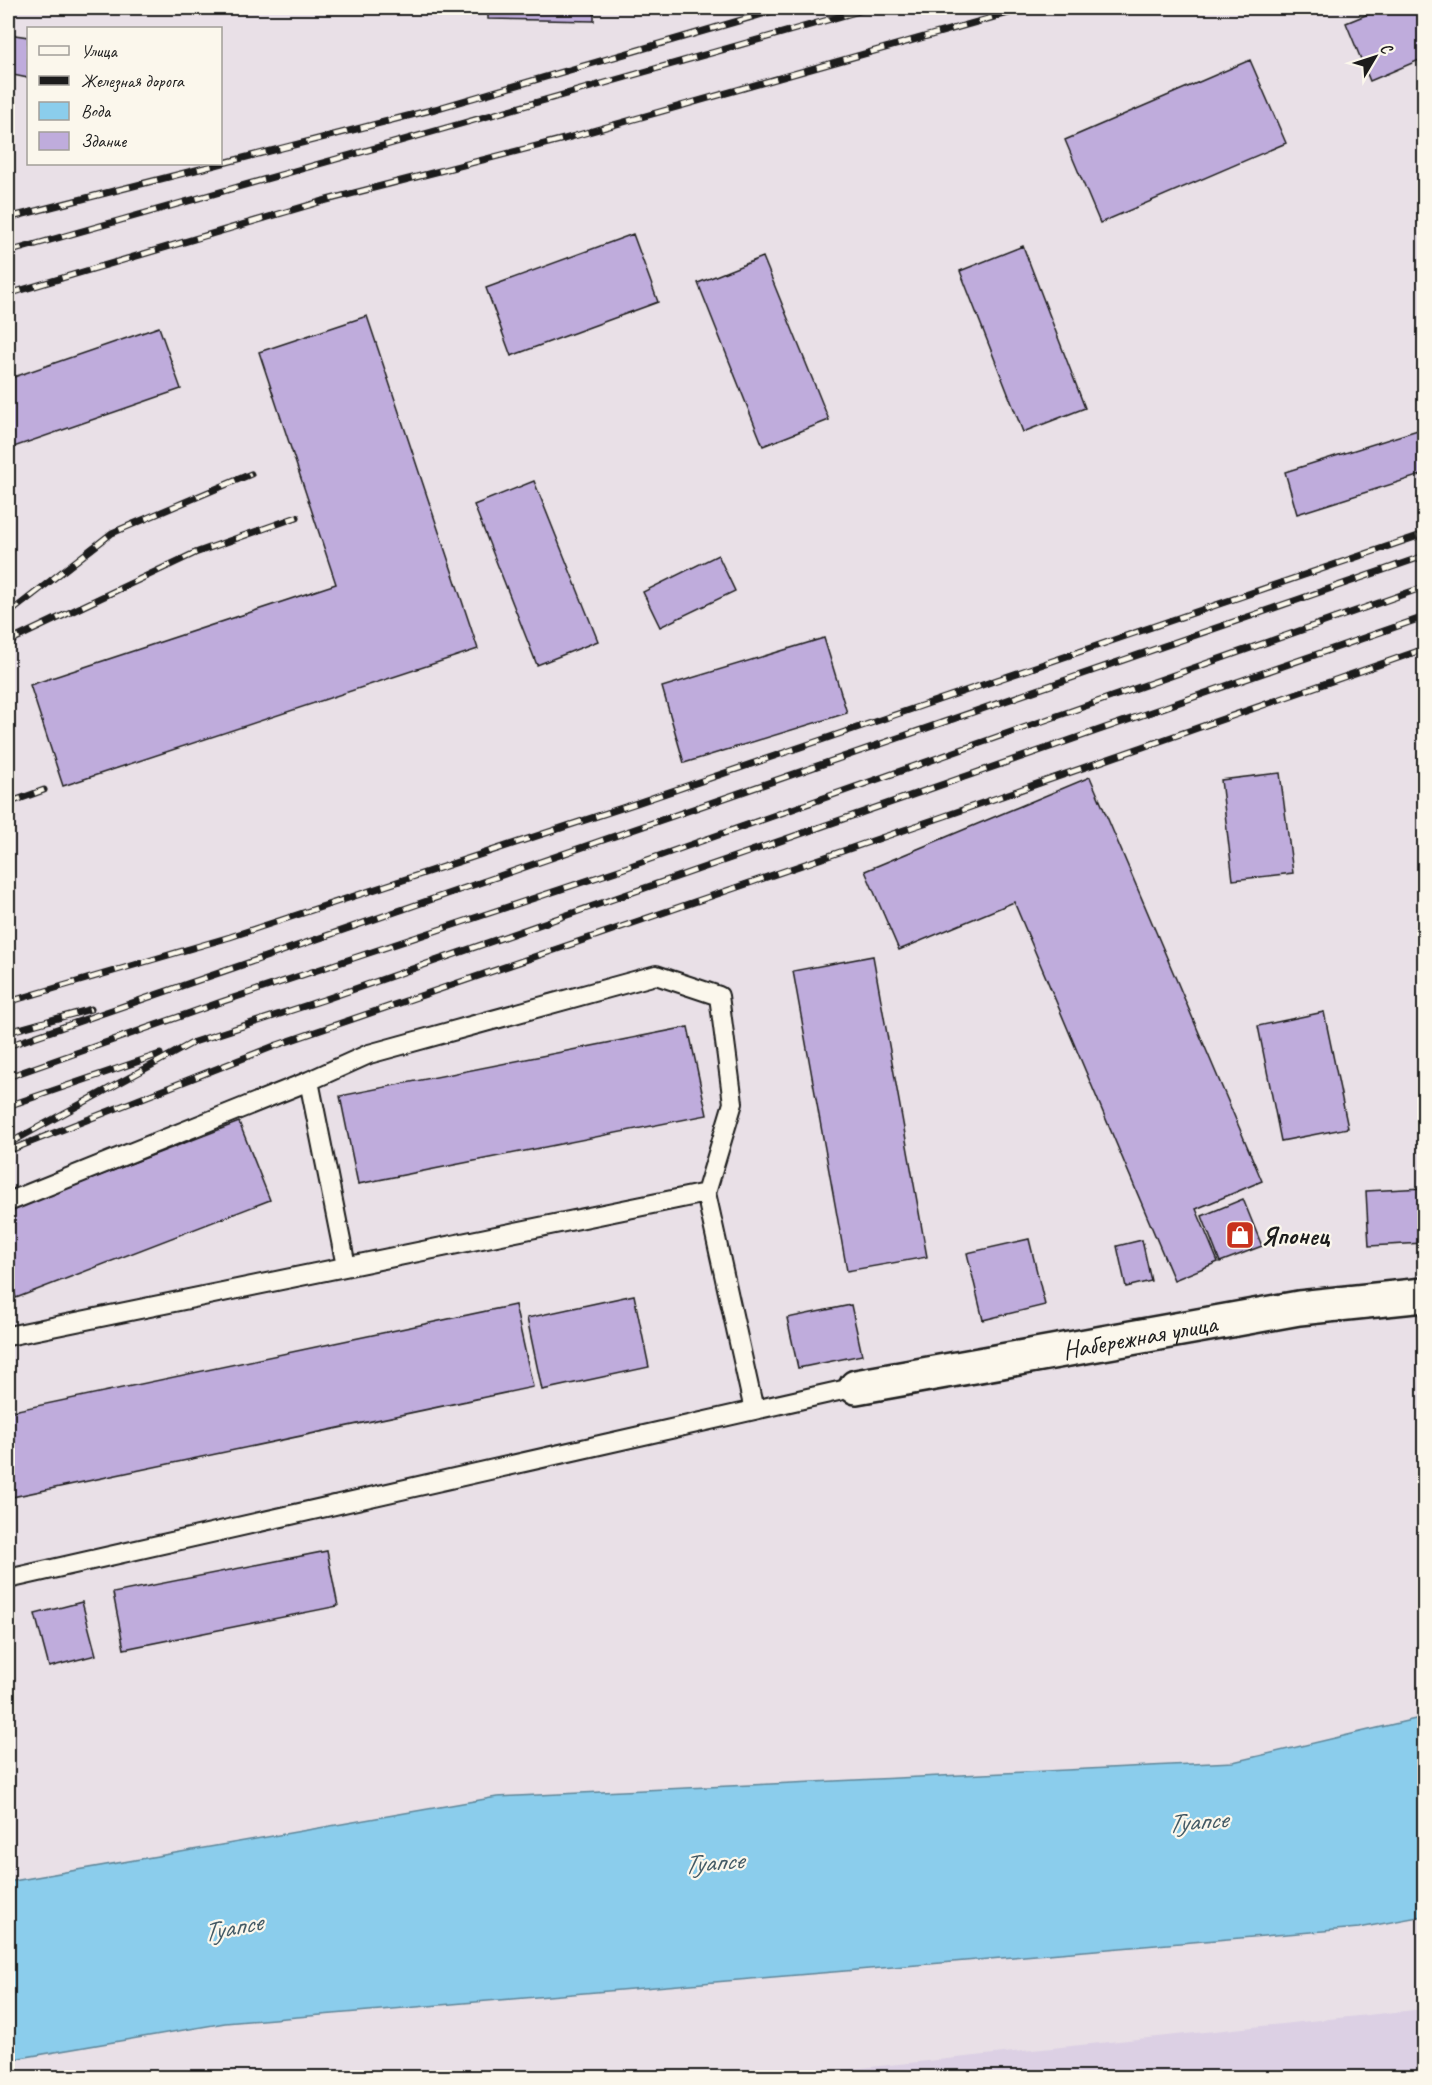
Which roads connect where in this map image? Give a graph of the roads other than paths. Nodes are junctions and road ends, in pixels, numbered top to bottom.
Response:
1 (309, 1081) junction
2 (706, 1193) junction
3 (8, 1202) edge
4 (346, 1266) junction
5 (1425, 1295) edge
6 (8, 1336) edge
7 (856, 1387) joint
8 (754, 1410) junction
9 (8, 1579) edge

1 - 2 lane
1 - 3 lane
1 - 4 lane
2 - 4 lane
2 - 8 lane
4 - 6 lane
5 - 7 street, Набережная улица
7 - 8 lane
8 - 9 lane

